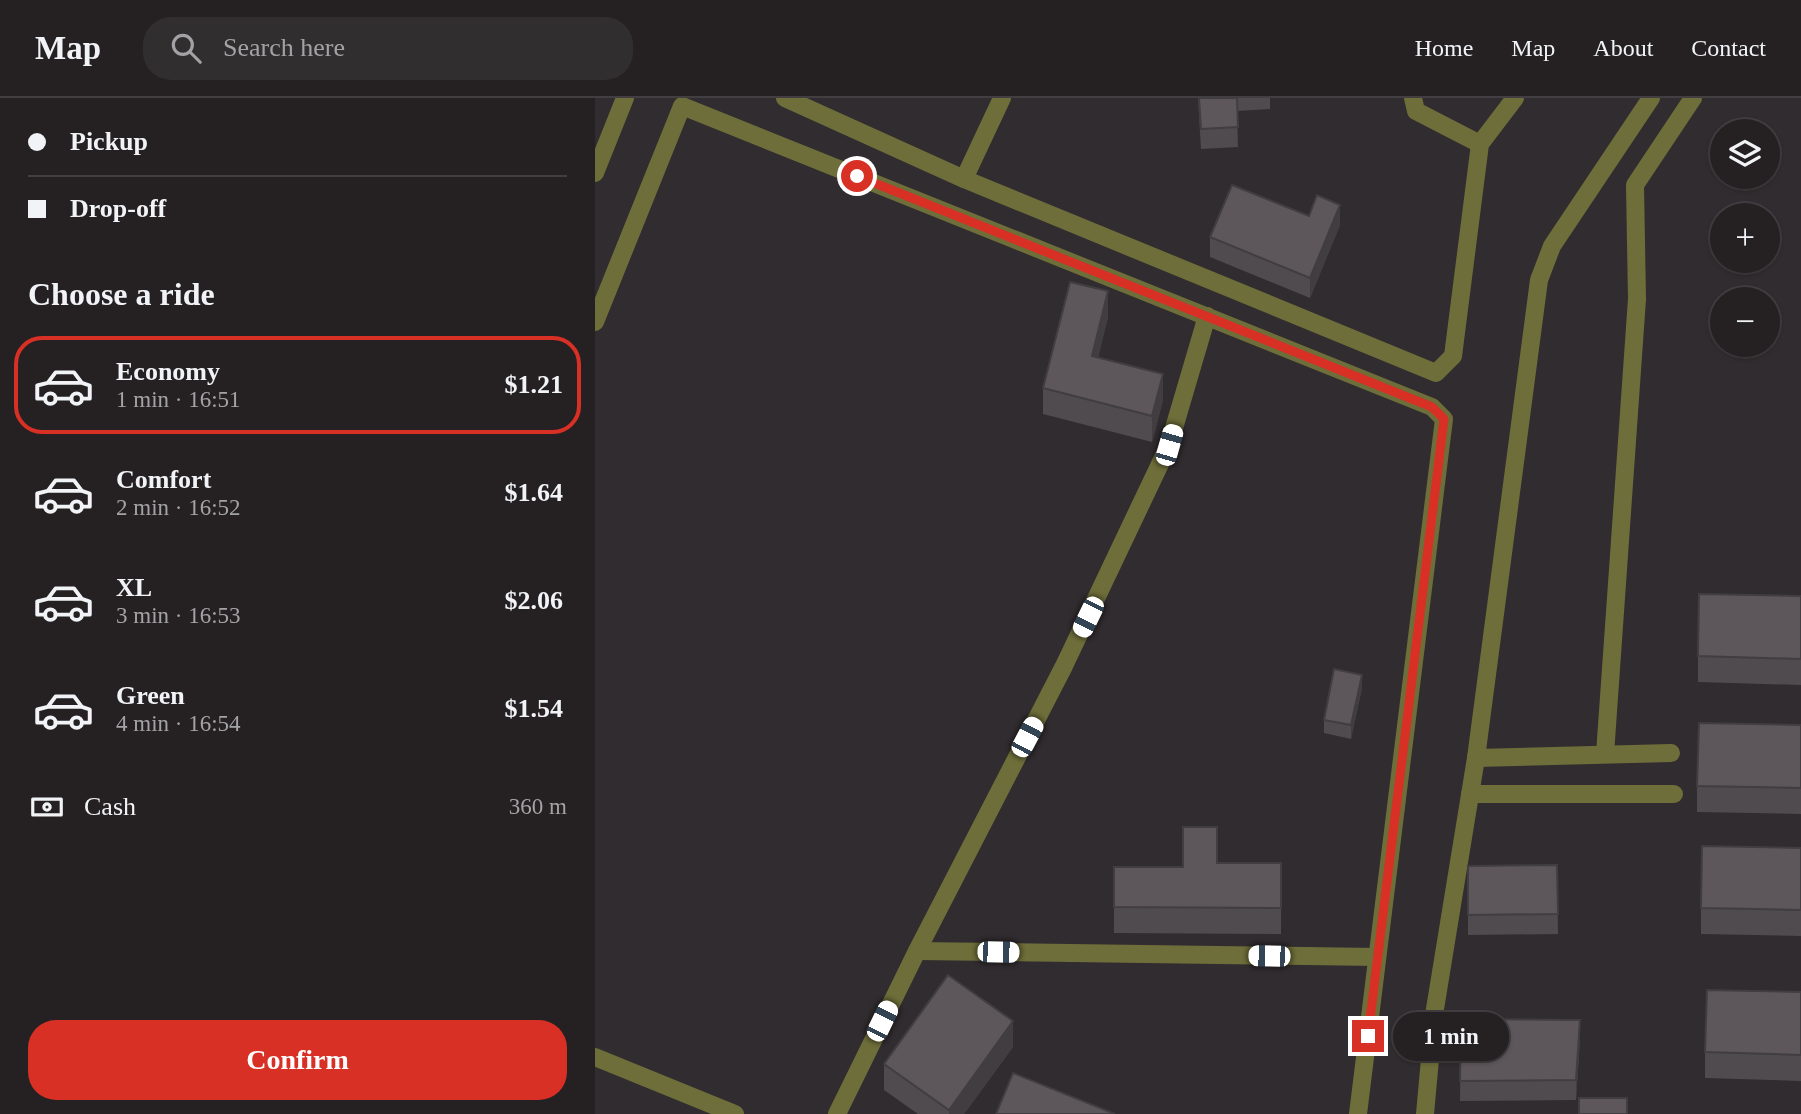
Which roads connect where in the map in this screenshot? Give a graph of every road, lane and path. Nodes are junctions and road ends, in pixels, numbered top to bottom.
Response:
1 (625, 98) edge
2 (785, 98) edge
3 (1002, 98) edge
4 (1413, 98) edge
5 (1515, 98) edge
6 (1651, 98) edge
7 (1693, 98) edge
8 (1480, 144) junction
9 (595, 173) edge
10 (964, 179) junction
11 (1207, 316) junction
12 (595, 322) edge
13 (1671, 753) dead end
14 (1605, 754) junction
15 (1476, 758) junction
16 (1470, 794) junction
17 (1675, 794) dead end
18 (916, 951) junction
19 (1377, 957) junction
20 (595, 1057) edge
21 (735, 1114) edge
22 (837, 1114) edge
23 (1358, 1114) edge
24 (1425, 1114) edge

1 - 9 street
2 - 10 street
3 - 10 street
4 - 8 street
5 - 8 street
6 - 15 street
7 - 14 street
8 - 10 street
11 - 12 street
11 - 18 street
11 - 19 street
13 - 14 street
14 - 15 street
15 - 16 street
16 - 17 street
16 - 24 street
18 - 19 street
18 - 22 street
19 - 23 street
20 - 21 street

